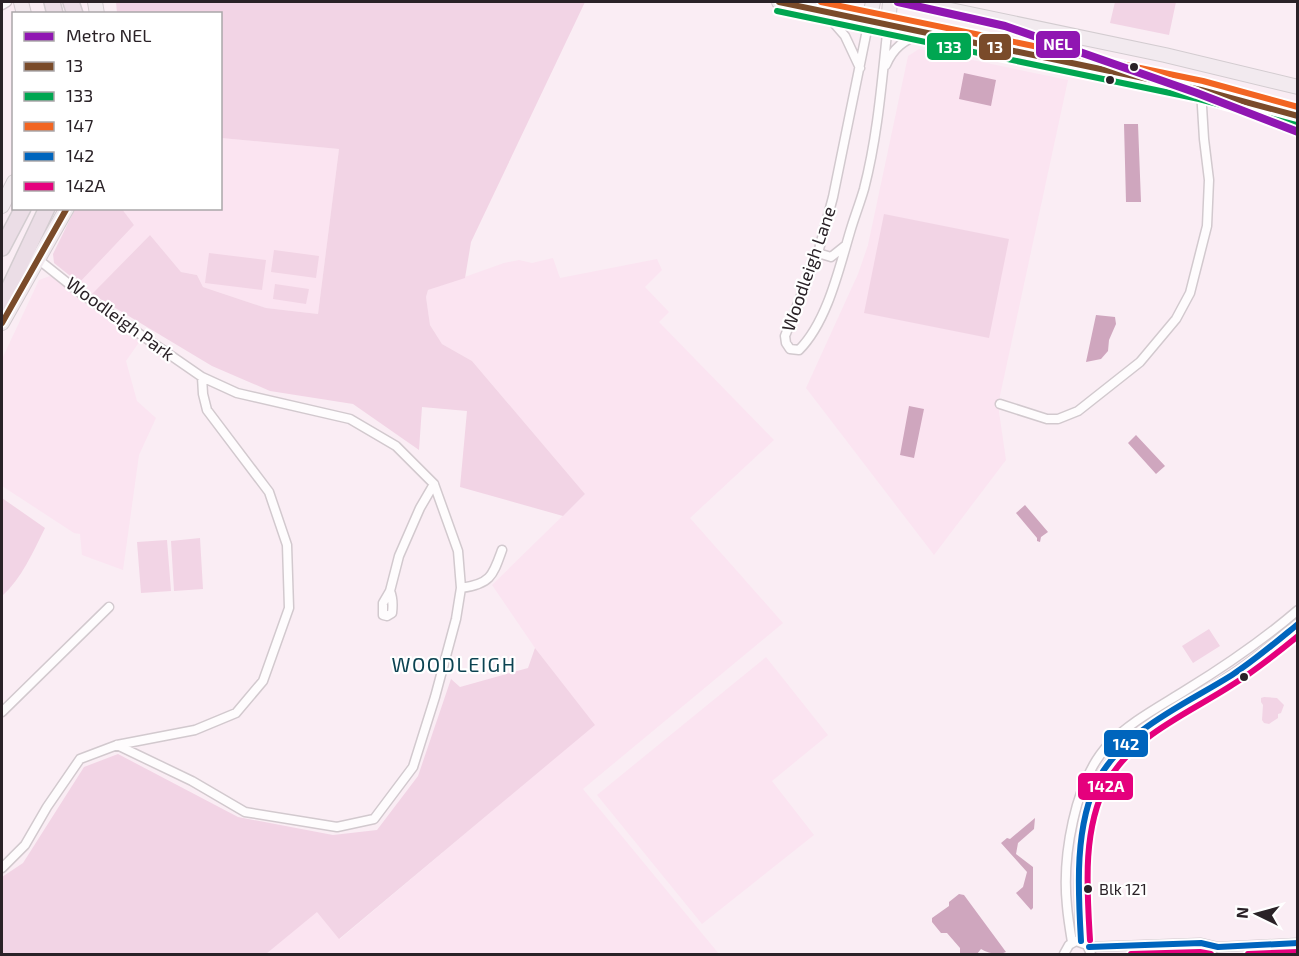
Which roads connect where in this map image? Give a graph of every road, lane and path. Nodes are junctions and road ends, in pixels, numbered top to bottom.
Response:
1 (7, 2) edge
2 (779, 2) edge
3 (873, 2) edge
4 (890, 2) edge
5 (912, 2) edge
6 (943, 2) edge
7 (2, 5) edge
8 (824, 11) junction
9 (964, 13) junction
10 (869, 20) junction
11 (888, 24) junction
12 (925, 32) junction
13 (860, 68) junction
14 (883, 71) junction
15 (1298, 87) edge
16 (1201, 90) junction
17 (1298, 116) edge
18 (12, 186) edge
19 (2, 206) edge
20 (23, 210) edge
21 (46, 210) edge
22 (67, 210) edge
23 (847, 245) junction
24 (2, 248) edge
25 (818, 253) junction
26 (39, 260) junction
27 (2, 303) edge
28 (2, 323) edge
29 (202, 377) junction
30 (1000, 404) dead end
31 (435, 484) junction
32 (502, 550) dead end
33 (461, 588) junction
34 (390, 591) dead end
35 (108, 606) dead end
36 (1298, 610) edge
37 (1298, 624) edge
38 (2, 712) edge
39 (117, 745) junction
40 (2, 868) edge
41 (1076, 942) junction
42 (1298, 943) edge
43 (1218, 946) junction
44 (1090, 951) edge
45 (1064, 954) edge
46 (1157, 954) edge

1 - 7 street
2 - 8 main road
3 - 10 main road
4 - 11 main road
5 - 9 main road
6 - 9 main road
8 - 10 main road
8 - 13 street
9 - 15 main road
10 - 11 main road
10 - 13 street, Woodleigh Lane
11 - 12 main road
11 - 14 street, Woodleigh Lane
12 - 14 street
12 - 16 main road
13 - 25 street, Woodleigh Lane
14 - 23 street, Woodleigh Lane
16 - 17 main road
16 - 30 street
18 - 19 main road
20 - 24 highway
21 - 27 highway
22 - 26 main road
23 - 25 street
23 - 25 street, Woodleigh Lane
26 - 28 main road
26 - 29 street, Woodleigh Park
29 - 31 street, Woodleigh Park
29 - 39 street
31 - 33 street, Woodleigh Park
31 - 34 street
32 - 33 street
33 - 39 street, Woodleigh Park
35 - 38 street
36 - 41 street
37 - 41 street
39 - 40 street
41 - 44 street
41 - 45 street
42 - 43 street
43 - 44 street
43 - 46 street

